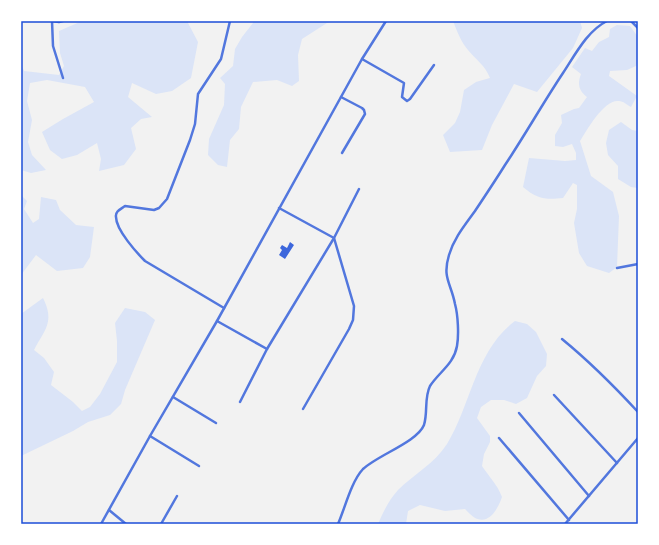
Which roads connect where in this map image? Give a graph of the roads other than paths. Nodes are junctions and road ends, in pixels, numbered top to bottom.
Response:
1 (52, 21) edge
2 (63, 21) edge
3 (230, 21) edge
4 (386, 21) edge
5 (608, 21) edge
6 (631, 21) edge
7 (638, 28) edge
8 (362, 59) junction
9 (434, 65) dead end
10 (63, 78) dead end
11 (341, 97) junction
12 (342, 153) dead end
13 (359, 189) dead end
14 (279, 208) junction
15 (334, 238) junction
16 (638, 264) edge
17 (617, 268) dead end
18 (224, 308) junction
19 (217, 321) junction
20 (562, 340) dead end
21 (267, 349) junction
22 (554, 395) dead end
23 (173, 397) junction
24 (240, 402) dead end
25 (303, 409) dead end
26 (638, 412) edge
27 (519, 413) dead end
28 (216, 423) dead end
29 (150, 436) junction
30 (499, 438) dead end
31 (638, 438) edge
32 (617, 463) junction
33 (199, 466) dead end
34 (177, 496) dead end
35 (589, 496) junction
36 (109, 510) junction
37 (569, 520) junction
38 (101, 524) edge
39 (126, 524) edge
40 (161, 524) edge
41 (338, 524) edge
42 (566, 524) edge

1 - 2 street
1 - 10 street
3 - 18 street
4 - 8 street
5 - 41 street
6 - 7 street
8 - 9 street
8 - 11 street
11 - 12 street
11 - 14 street
13 - 15 street
14 - 15 street
14 - 18 street
15 - 21 street
15 - 25 street
16 - 17 street
18 - 19 street
19 - 21 street
19 - 23 street
20 - 26 street
21 - 24 street
22 - 32 street
23 - 28 street
23 - 29 street
27 - 35 street
29 - 33 street
29 - 36 street
30 - 37 street
31 - 32 street
32 - 35 street
34 - 40 street
35 - 37 street
36 - 38 street
36 - 39 street
37 - 42 street

